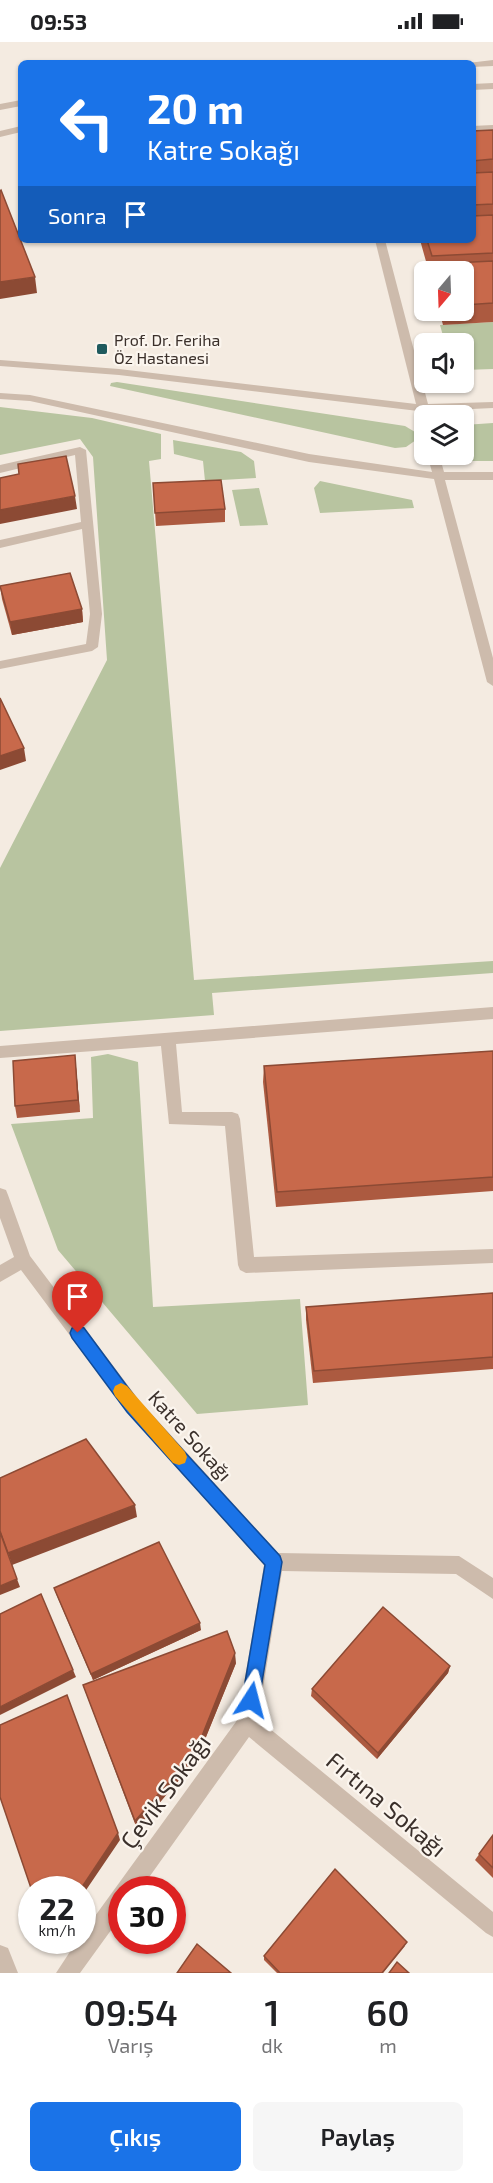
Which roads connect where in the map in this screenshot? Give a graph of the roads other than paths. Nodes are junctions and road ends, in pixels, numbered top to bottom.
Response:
1 (493, 63) edge
2 (476, 64) edge
3 (493, 86) edge
4 (476, 87) edge
5 (18, 104) edge
6 (0, 107) edge
7 (493, 128) edge
8 (476, 129) edge
9 (18, 130) edge
10 (0, 134) edge
11 (381, 243) edge
12 (0, 363) edge
13 (0, 396) edge
14 (422, 405) edge
15 (493, 405) edge
16 (474, 407) edge
17 (414, 411) edge
18 (435, 465) edge
19 (0, 470) edge
20 (437, 476) junction
21 (493, 476) edge
22 (87, 524) junction
23 (0, 544) edge
24 (0, 664) edge
25 (493, 682) edge
26 (493, 1013) edge
27 (168, 1039) junction
28 (0, 1052) edge
29 (0, 1195) edge
30 (493, 1256) edge
31 (23, 1260) junction
32 (0, 1274) edge
33 (274, 1562) junction
34 (493, 1590) edge
35 (247, 1723) junction
36 (137, 1876) edge
37 (108, 1917) edge
38 (493, 1926) edge
39 (0, 1956) edge
40 (7, 1973) edge
41 (67, 1973) edge

1 - 2 street
3 - 4 street
5 - 6 street
7 - 8 street
9 - 10 street
11 - 14 street
12 - 17 street
13 - 20 street
15 - 16 street
18 - 20 street
19 - 22 street
20 - 21 street
20 - 25 street
22 - 23 street
22 - 24 street
26 - 27 street
27 - 28 street
27 - 30 street
29 - 31 street, Katre Sokağı
31 - 32 street
31 - 33 street, Katre Sokağı
33 - 34 street
33 - 35 street
35 - 36 street, Çevik Sokağı
35 - 38 street, Fırtına Sokağı
37 - 41 street
39 - 40 street

